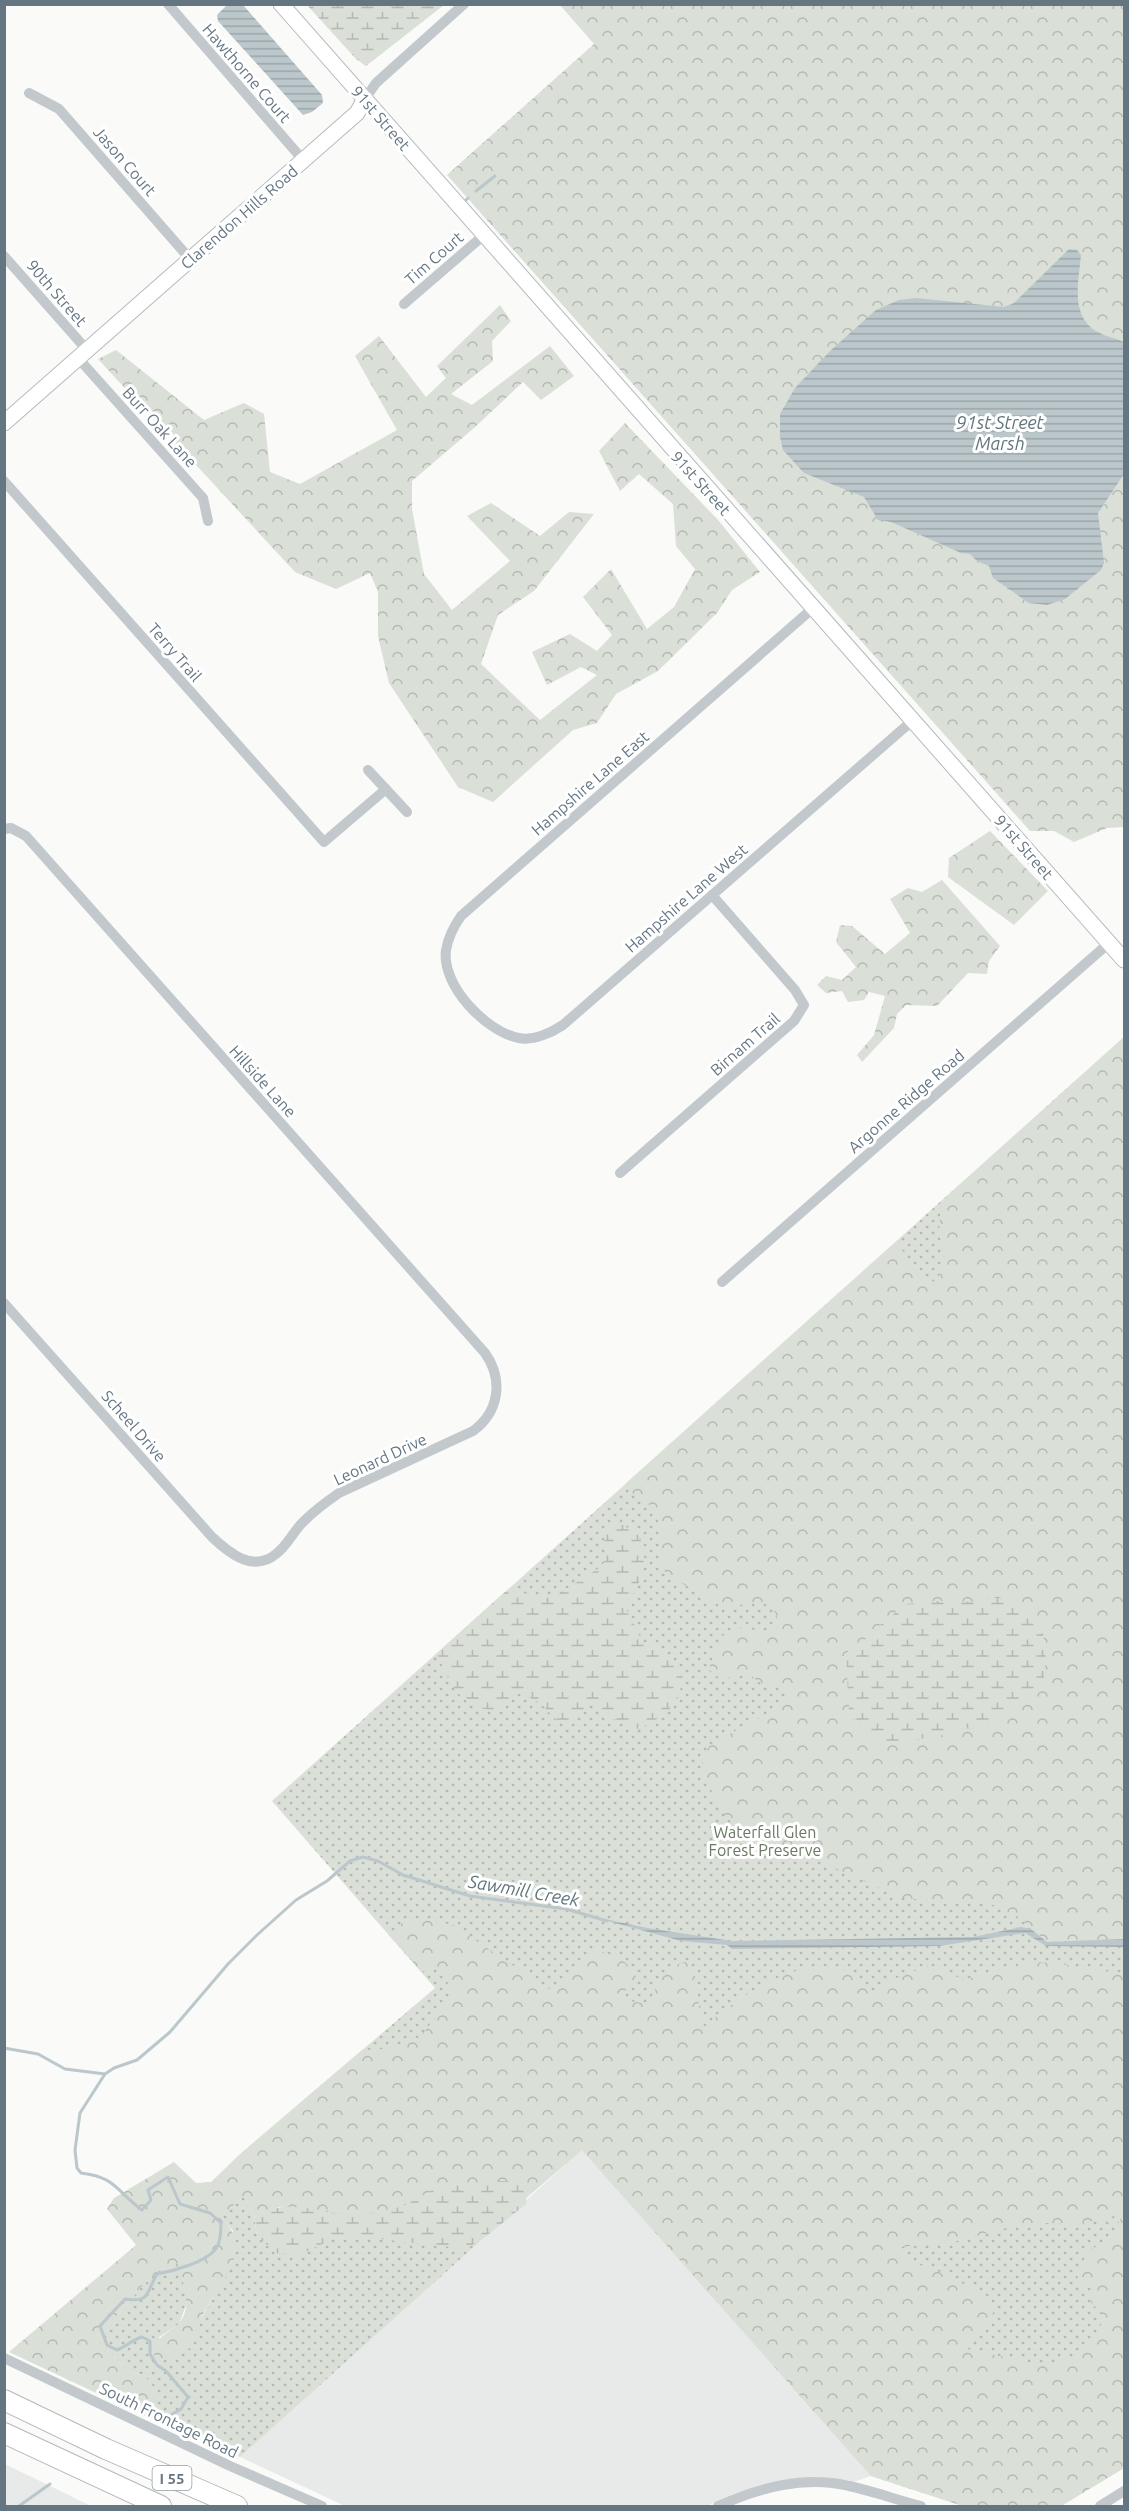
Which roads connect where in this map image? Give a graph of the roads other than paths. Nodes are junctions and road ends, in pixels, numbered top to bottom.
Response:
1 (168, 4) edge
2 (280, 4) edge
3 (464, 4) edge
4 (28, 93) dead end
5 (365, 99) junction
6 (303, 160) junction
7 (484, 235) junction
8 (4, 256) edge
9 (190, 260) junction
10 (404, 304) dead end
11 (83, 354) junction
12 (4, 423) edge
13 (4, 481) edge
14 (208, 521) dead end
15 (812, 609) junction
16 (912, 721) junction
17 (368, 770) dead end
18 (386, 789) junction
19 (407, 812) dead end
20 (4, 830) edge
21 (712, 895) junction
22 (1109, 943) junction
23 (1125, 960) edge
24 (468, 1003) joint
25 (620, 1173) dead end
26 (722, 1282) dead end
27 (4, 1303) edge
28 (492, 1364) joint
29 (247, 1562) joint
30 (4, 2358) edge
31 (4, 2400) edge
32 (4, 2433) edge
33 (1125, 2490) edge
34 (233, 2504) edge
35 (161, 2506) edge
36 (322, 2506) edge
37 (718, 2506) edge
38 (921, 2506) edge
39 (1100, 2506) edge

1 - 6 street, Hawthorne Court
2 - 5 main road, 91st Street
3 - 5 street, Clarendon Hills Road
4 - 9 street, Jason Court
5 - 6 main road, Clarendon Hills Road
5 - 7 main road, 91st Street
6 - 9 main road, Clarendon Hills Road
7 - 10 street, Tim Court
7 - 15 main road, 91st Street
8 - 11 street, 90th Street
9 - 11 main road, Clarendon Hills Road
11 - 12 main road, Clarendon Hills Road
11 - 14 street, Burr Oak Lane
13 - 18 street, Terry Trail
15 - 16 main road, 91st Street
15 - 24 street, Hampshire Lane East
16 - 21 street, Hampshire Lane West
16 - 22 main road, 91st Street
17 - 18 street
18 - 19 street
20 - 28 street, Hillside Lane
21 - 24 street, Hampshire Lane West
21 - 25 street, Birnam Trail
22 - 23 main road, 91st Street
22 - 26 street, Argonne Ridge Road
27 - 29 street, Scheel Drive
28 - 29 street, Leonard Drive
30 - 36 street, South Frontage Road
31 - 34 highway, I 55
32 - 35 highway, I 55
33 - 39 street
37 - 38 street

